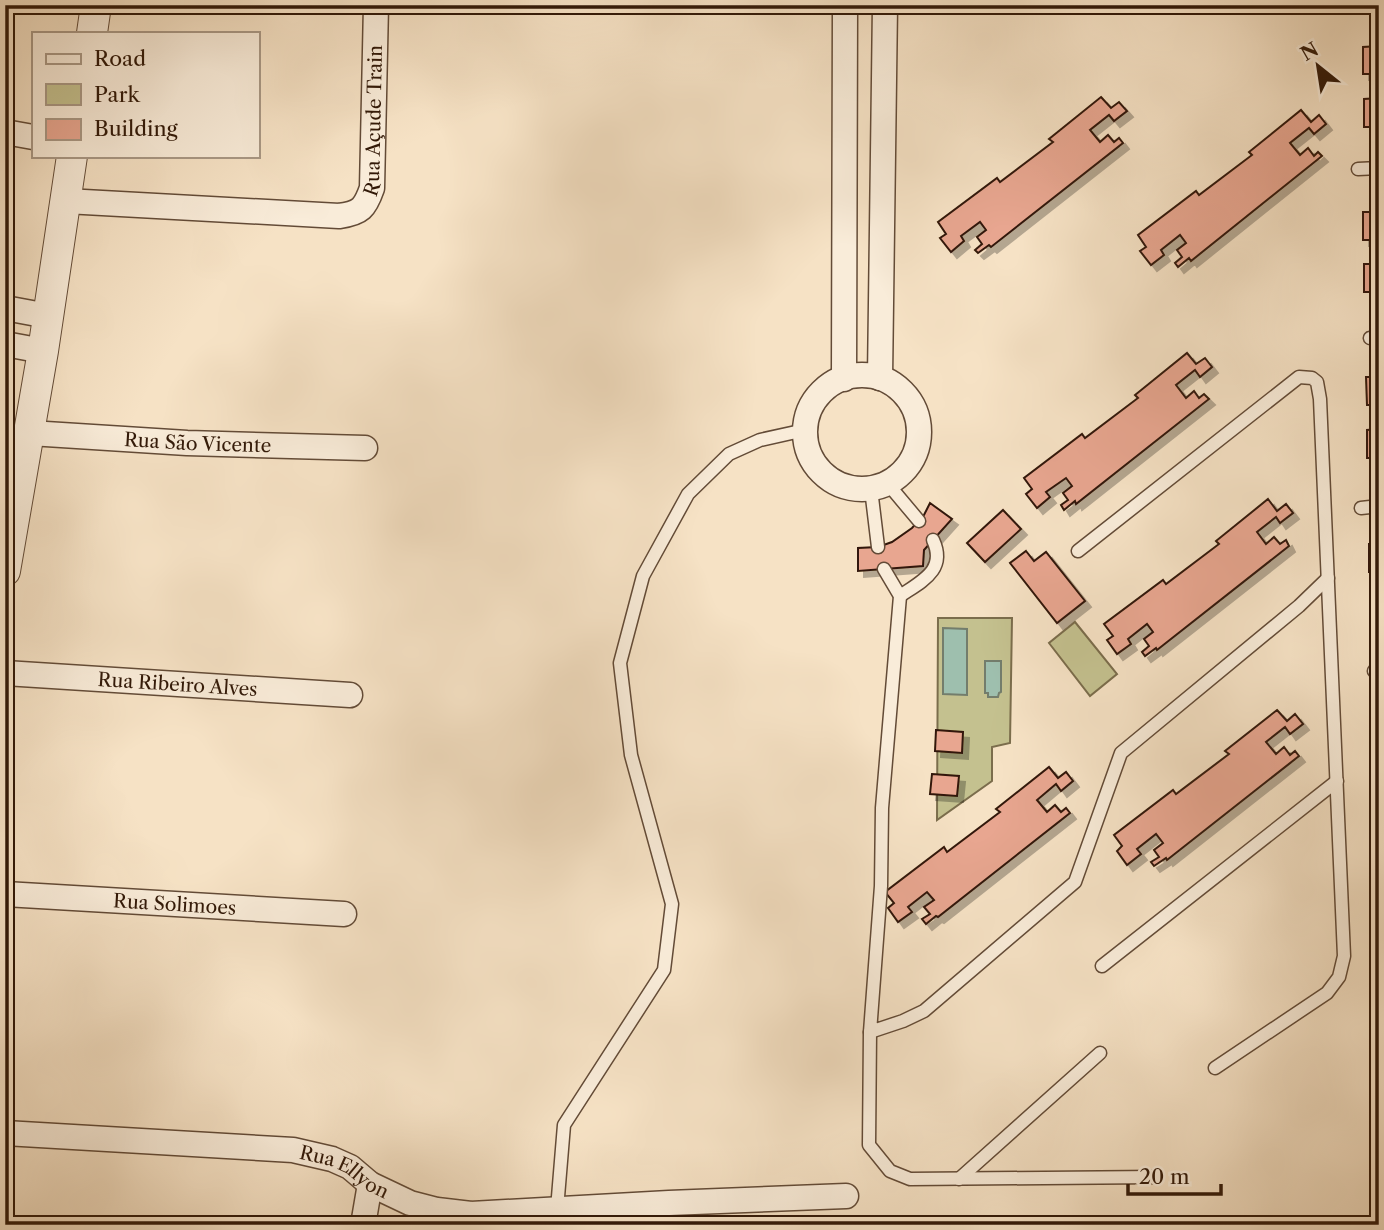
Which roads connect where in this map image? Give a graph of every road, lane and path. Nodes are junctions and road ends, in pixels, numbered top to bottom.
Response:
1 (96, 5) edge
2 (376, 5) edge
3 (845, 5) edge
4 (885, 5) edge
5 (92, 32) edge
6 (5, 132) edge
7 (32, 137) edge
8 (72, 158) edge
9 (1379, 168) edge
10 (1358, 169) dead end
11 (66, 201) junction
12 (5, 308) edge
13 (48, 316) junction
14 (5, 344) edge
15 (43, 351) junction
16 (880, 378) junction
17 (844, 379) junction
18 (805, 430) junction
19 (30, 433) junction
20 (365, 448) dead end
21 (880, 486) junction
22 (1379, 506) edge
23 (1361, 508) dead end
24 (9, 516) edge
25 (919, 522) dead end
26 (933, 540) dead end
27 (878, 547) dead end
28 (1078, 551) dead end
29 (884, 569) dead end
30 (5, 571) edge
31 (1328, 578) junction
32 (900, 596) junction
33 (5, 673) edge
34 (350, 695) dead end
35 (1337, 781) junction
36 (5, 894) edge
37 (344, 914) dead end
38 (1102, 966) dead end
39 (870, 1032) junction
40 (1100, 1053) dead end
41 (1215, 1068) dead end
42 (5, 1133) edge
43 (1156, 1177) dead end
44 (959, 1179) junction
45 (370, 1184) junction
46 (846, 1196) dead end
47 (557, 1209) junction
48 (363, 1225) edge

1 - 5 street
2 - 11 street, Rua Açude Train
3 - 17 street
4 - 16 street
6 - 7 street
8 - 11 street
9 - 10 lane
11 - 13 street
12 - 13 street
13 - 15 street
14 - 15 street
15 - 19 street
16 - 17 street
16 - 21 street
17 - 18 street
18 - 21 street
18 - 47 lane
19 - 20 street, Rua São Vicente
19 - 24 street
21 - 25 lane
21 - 27 lane
22 - 23 lane
24 - 30 street
26 - 32 lane
28 - 31 lane
29 - 32 lane
31 - 35 lane
31 - 39 lane
32 - 39 lane
33 - 34 street, Rua Ribeiro Alves
35 - 38 lane
35 - 41 lane
36 - 37 street, Rua Solimoes
39 - 44 lane
40 - 44 lane
42 - 45 street, Rua Ellyon
43 - 44 lane
45 - 47 street, Rua Ellyon
45 - 48 street
46 - 47 street, Rua Ellyon

